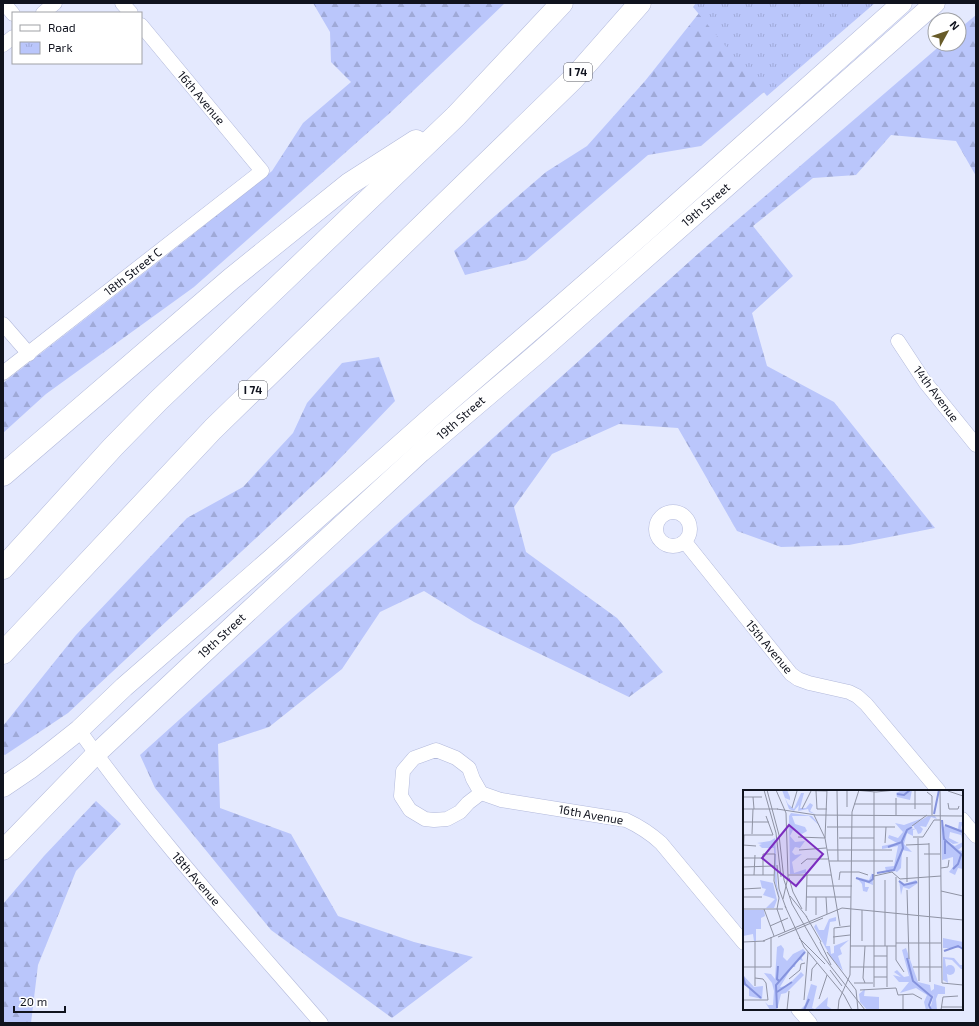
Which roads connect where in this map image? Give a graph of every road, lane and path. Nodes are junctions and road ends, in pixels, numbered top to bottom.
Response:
1 (4, 3) edge
2 (55, 3) edge
3 (122, 3) edge
4 (562, 3) edge
5 (640, 3) edge
6 (902, 3) edge
7 (935, 3) edge
8 (44, 12) edge
9 (130, 12) edge
10 (12, 13) edge
11 (142, 26) edge
12 (12, 38) edge
13 (3, 45) edge
14 (456, 116) junction
15 (262, 170) joint
16 (3, 324) edge
17 (898, 341) dead end
18 (28, 354) junction
19 (3, 373) edge
20 (976, 445) edge
21 (3, 475) edge
22 (685, 542) dead end
23 (3, 568) edge
24 (3, 653) edge
25 (79, 730) junction
26 (96, 754) junction
27 (3, 787) edge
28 (938, 790) edge
29 (481, 793) junction
30 (963, 820) edge
31 (976, 836) edge
32 (3, 850) edge
33 (743, 942) edge
34 (799, 1010) edge
35 (320, 1023) edge
36 (810, 1023) edge

1 - 10 street
2 - 8 street
3 - 9 street
4 - 14 highway
5 - 24 highway, I 74
6 - 25 main road, 19th Street
7 - 26 main road, 19th Street
11 - 15 street, 16th Avenue
12 - 13 street
14 - 21 highway
14 - 23 highway
15 - 18 street, 18th Street C
16 - 18 street
17 - 20 street, 14th Avenue
18 - 19 street, 18th Street C
22 - 28 street, 15th Avenue
25 - 26 street, 18th Avenue
25 - 27 main road, 19th Street
26 - 32 main road, 19th Street
26 - 35 street, 18th Avenue
29 - 29 street
29 - 33 street, 16th Avenue
30 - 31 street
34 - 36 street

